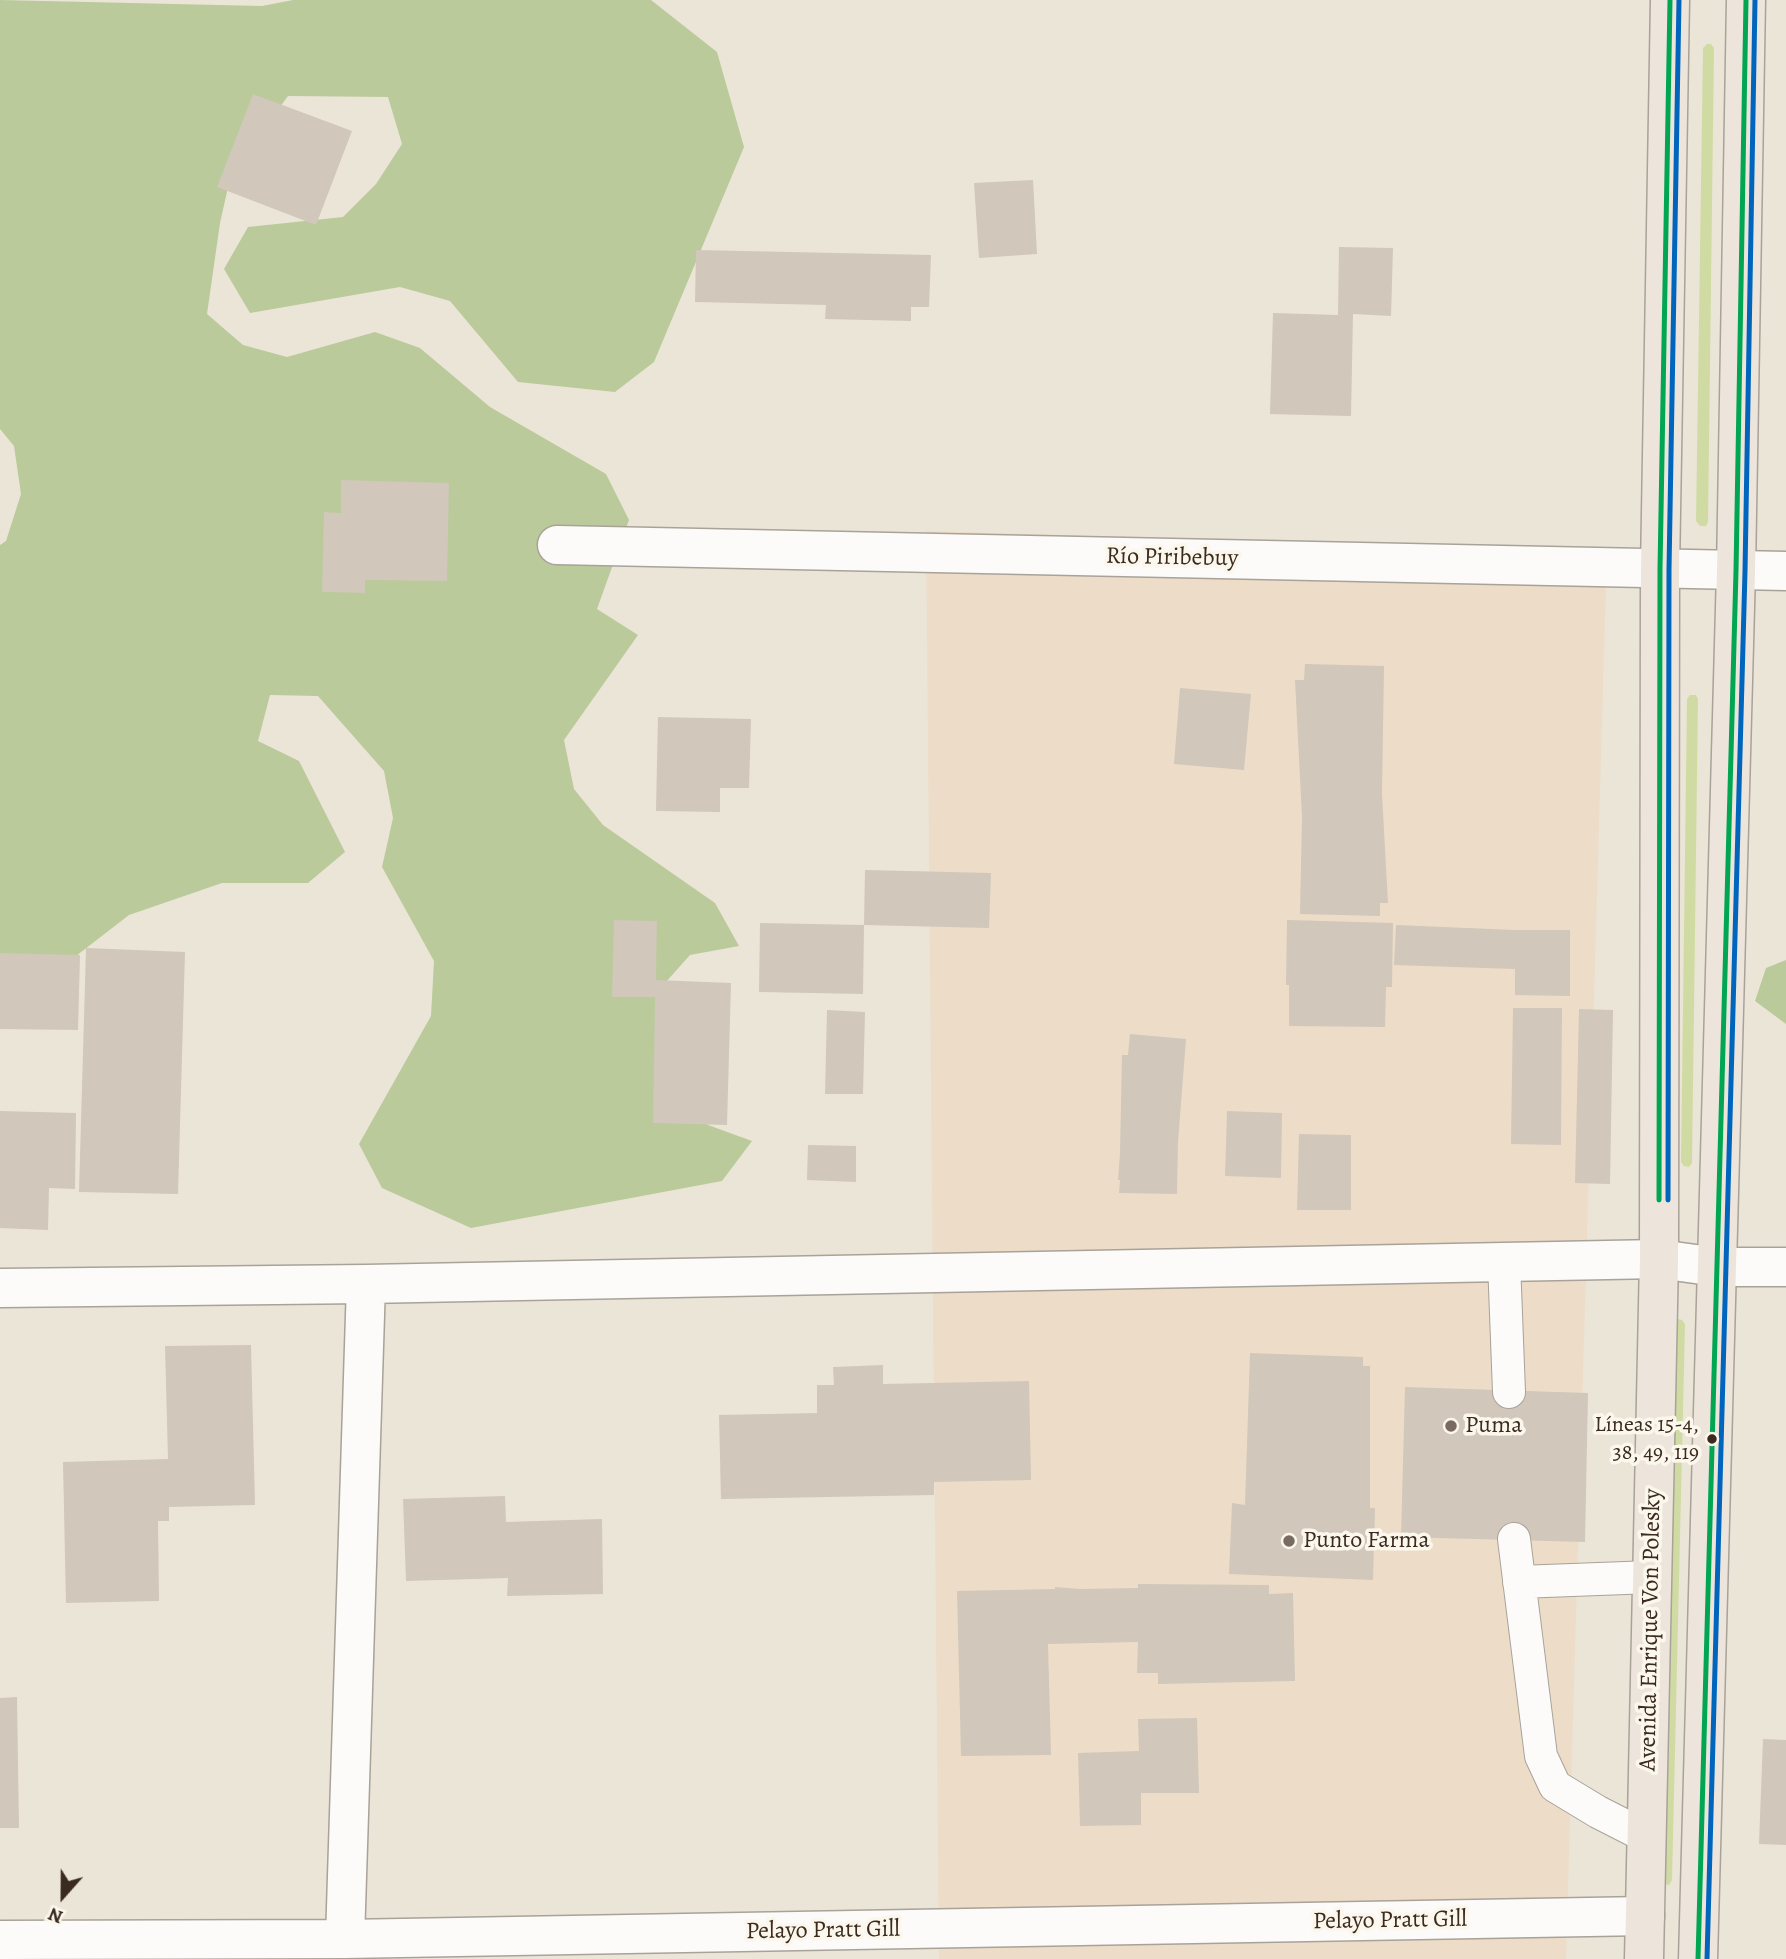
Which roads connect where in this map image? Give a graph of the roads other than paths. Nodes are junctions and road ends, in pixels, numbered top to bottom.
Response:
1 (1670, 0) edge
2 (1746, 0) edge
3 (557, 545) dead end
4 (1660, 569) junction
5 (1735, 571) junction
6 (1786, 572) edge
7 (1659, 1259) junction
8 (1504, 1262) junction
9 (1786, 1266) edge
10 (1717, 1267) junction
11 (366, 1284) junction
12 (0, 1288) edge
13 (1509, 1392) dead end
14 (1514, 1539) dead end
15 (1652, 1577) junction
16 (1519, 1582) junction
17 (1647, 1837) junction
18 (1646, 1916) junction
19 (0, 1940) edge
20 (980, 1943) edge
21 (325, 1946) edge
22 (1644, 1959) edge
23 (1698, 1959) edge

1 - 4 main road, Avenida Enrique Von Polesky
2 - 5 main road
3 - 4 street, Río Piribebuy
4 - 5 street, Río Piribebuy
4 - 7 main road, Avenida Enrique Von Polesky
5 - 6 street, Río Piribebuy
5 - 10 main road
7 - 8 street
7 - 10 street
7 - 15 main road, Avenida Enrique Von Polesky
8 - 11 street
8 - 13 lane
9 - 10 street
10 - 23 main road
11 - 12 street
11 - 21 street
14 - 16 lane
15 - 16 lane
15 - 17 main road, Avenida Enrique Von Polesky
16 - 17 lane
17 - 18 main road, Avenida Enrique Von Polesky
18 - 20 street, Pelayo Pratt Gill
18 - 22 main road, Avenida Enrique Von Polesky
19 - 21 street, Pelayo Pratt Gill
20 - 21 street, Pelayo Pratt Gill

